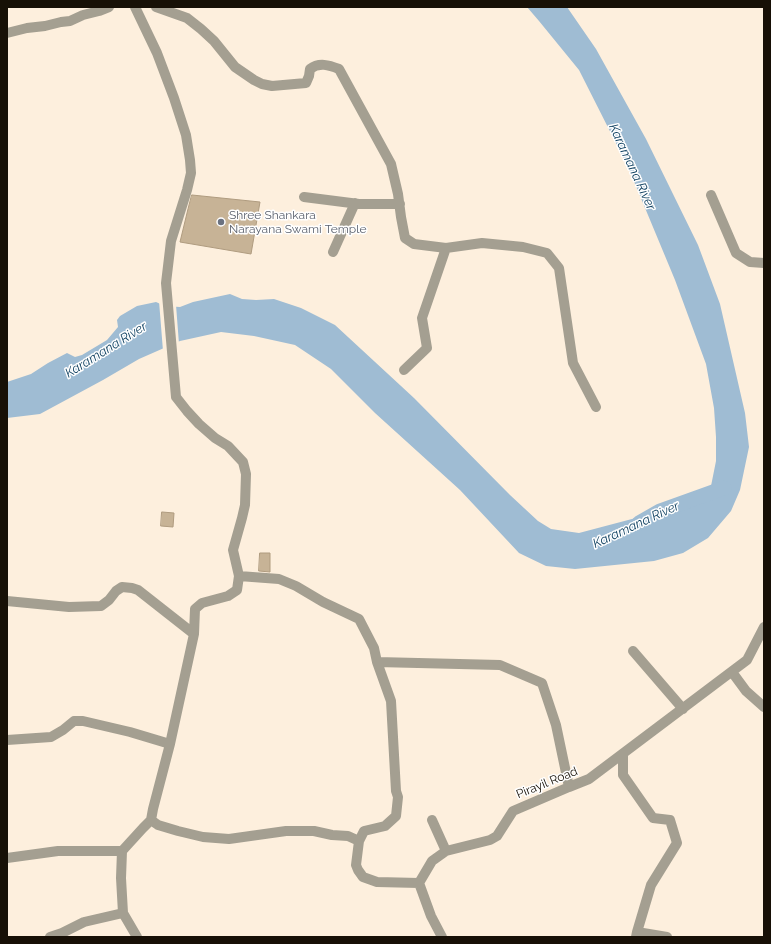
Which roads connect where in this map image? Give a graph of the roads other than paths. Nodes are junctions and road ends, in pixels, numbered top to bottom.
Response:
1 (108, 7) edge
2 (135, 7) edge
3 (156, 7) edge
4 (7, 33) edge
5 (711, 194) dead end
6 (304, 197) dead end
7 (355, 203) junction
8 (400, 204) junction
9 (446, 248) junction
10 (333, 252) dead end
11 (764, 263) edge
12 (404, 370) dead end
13 (596, 408) dead end
14 (239, 576) junction
15 (7, 601) edge
16 (764, 627) edge
17 (194, 634) junction
18 (633, 651) dead end
19 (377, 662) junction
20 (732, 672) junction
21 (764, 707) edge
22 (683, 709) junction
23 (7, 740) edge
24 (170, 744) junction
25 (623, 754) junction
26 (568, 787) junction
27 (151, 820) junction
28 (432, 820) dead end
29 (681, 831) dead end
30 (359, 842) junction
31 (677, 843) junction
32 (122, 851) junction
33 (446, 852) junction
34 (7, 858) edge
35 (419, 883) junction
36 (124, 913) junction
37 (637, 934) edge
38 (50, 937) edge
39 (137, 937) edge
40 (442, 937) edge
41 (667, 937) edge

1 - 4 street
2 - 14 street
3 - 8 street
5 - 11 street
6 - 7 street
7 - 8 street
7 - 10 street
8 - 9 street
9 - 12 street
9 - 13 street
14 - 17 street
14 - 19 street
15 - 17 street
16 - 20 street, Pirayil Road
17 - 24 street
18 - 22 street
19 - 26 street
19 - 30 street
20 - 21 street
20 - 22 street, Pirayil Road
22 - 25 street, Pirayil Road
23 - 24 street
24 - 27 street
25 - 26 street, Pirayil Road
25 - 31 street
26 - 33 street, Pirayil Road
27 - 30 street
27 - 32 street
28 - 33 street
29 - 31 street
30 - 35 street
31 - 37 street
32 - 34 street
32 - 36 street
33 - 35 street, Pirayil Road
35 - 40 street
36 - 38 street
36 - 39 street
37 - 41 street

